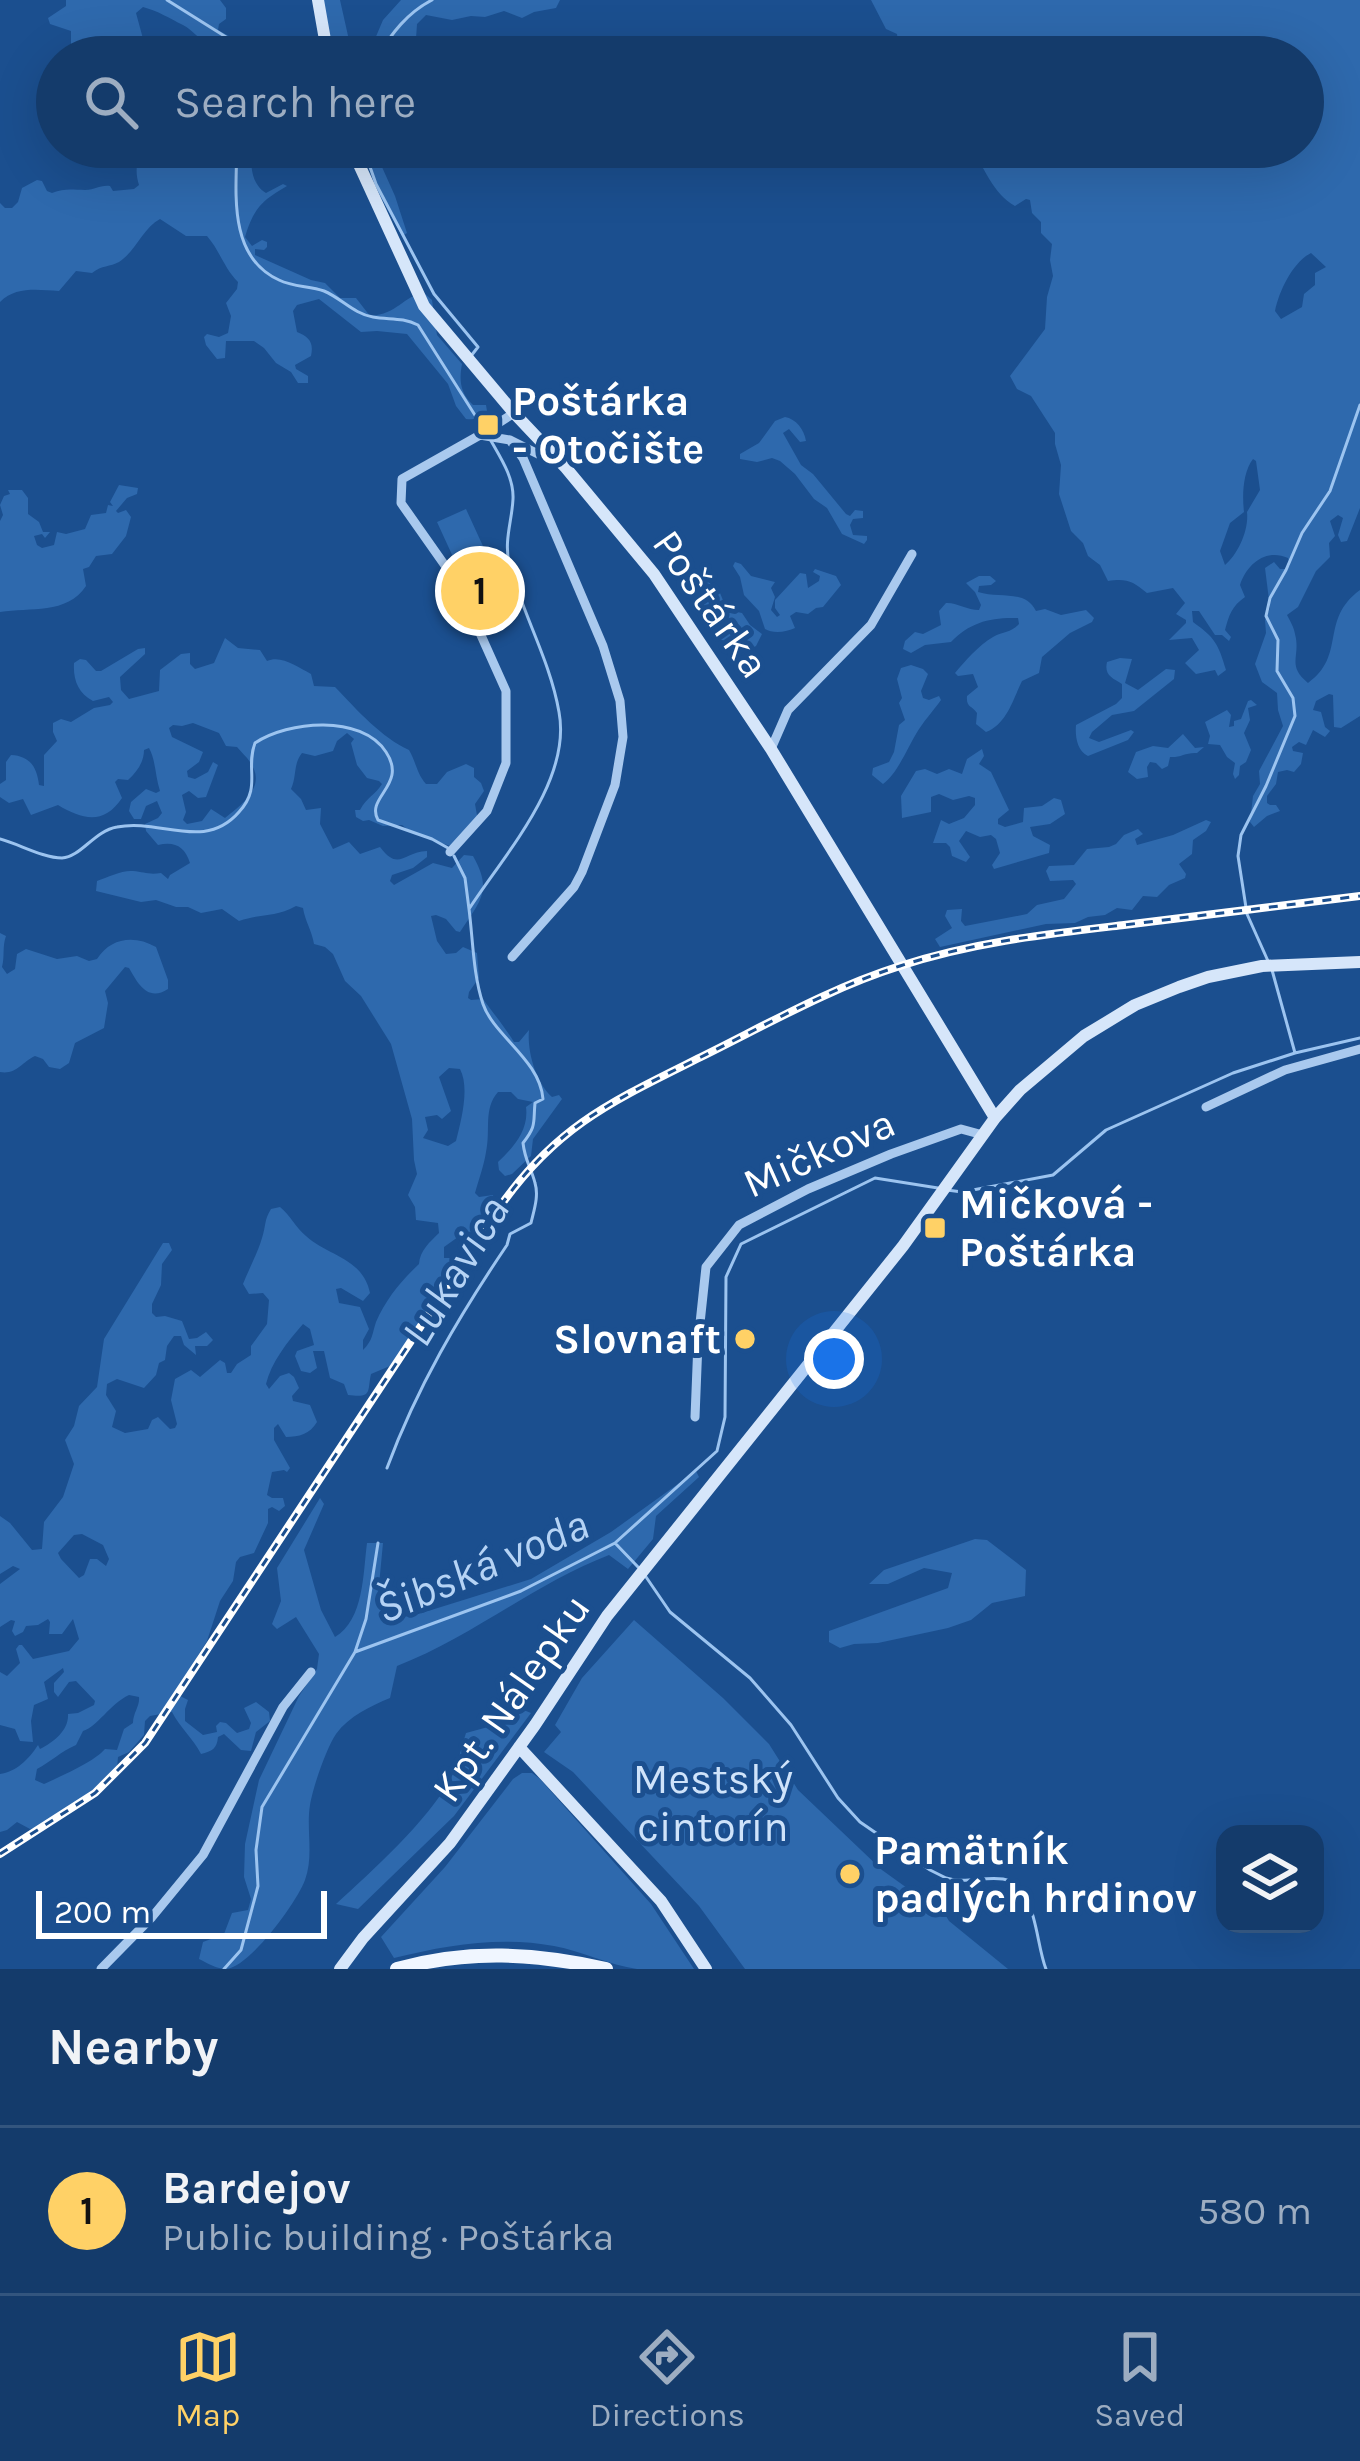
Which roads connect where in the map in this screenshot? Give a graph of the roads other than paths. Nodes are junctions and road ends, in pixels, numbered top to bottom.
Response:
1 (318, 0) edge
2 (324, 36) edge
3 (361, 168) edge
4 (514, 413) junction
5 (480, 435) junction
6 (510, 440) junction
7 (566, 468) junction
8 (911, 554) dead end
9 (771, 749) junction
10 (450, 852) dead end
11 (512, 957) dead end
12 (1360, 962) edge
13 (1360, 1049) edge
14 (1206, 1107) dead end
15 (995, 1118) junction
16 (983, 1136) junction
17 (695, 1417) dead end
18 (310, 1672) dead end
19 (518, 1747) junction
20 (101, 1969) edge
21 (340, 1969) edge
22 (397, 1969) edge
23 (606, 1969) edge
24 (706, 1969) edge

1 - 2 street
3 - 4 street, Poštárka
4 - 5 street
4 - 7 street, Poštárka
5 - 6 street
5 - 10 street
6 - 7 street
6 - 11 street
7 - 9 street, Poštárka
8 - 9 street
9 - 15 street, Poštárka
12 - 15 street
13 - 14 street
15 - 16 street, Kpt. Nálepku
16 - 17 street, Mičkova
16 - 19 street, Kpt. Nálepku
18 - 20 street
19 - 21 street, Kpt. Nálepku
19 - 24 street
22 - 23 main road

